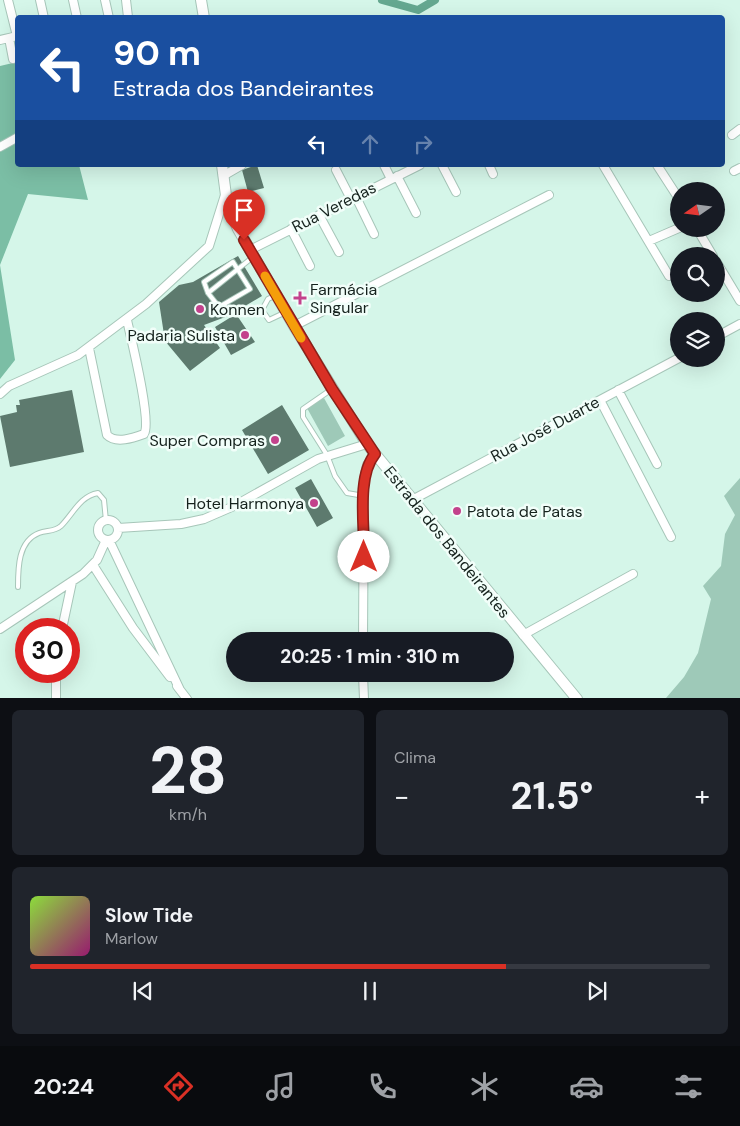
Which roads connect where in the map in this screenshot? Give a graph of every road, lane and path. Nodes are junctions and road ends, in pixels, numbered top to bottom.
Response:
1 (7, 0) edge
2 (40, 0) edge
3 (73, 0) edge
4 (106, 0) edge
5 (126, 0) edge
6 (201, 0) edge
7 (0, 2) edge
8 (43, 15) edge
9 (76, 15) edge
10 (108, 15) edge
11 (128, 15) edge
12 (204, 15) edge
13 (14, 36) edge
14 (0, 40) edge
15 (13, 59) dead end
16 (740, 129) edge
17 (732, 135) dead end
18 (15, 139) edge
19 (0, 147) edge
20 (386, 167) edge
21 (416, 167) edge
22 (443, 167) edge
23 (489, 167) edge
24 (604, 167) edge
25 (658, 167) edge
26 (222, 170) edge
27 (336, 170) dead end
28 (493, 174) dead end
29 (394, 177) junction
30 (670, 185) edge
31 (456, 192) dead end
32 (226, 194) junction
33 (549, 196) dead end
34 (353, 198) junction
35 (416, 213) dead end
36 (319, 215) junction
37 (291, 229) junction
38 (670, 232) edge
39 (374, 234) dead end
40 (649, 241) junction
41 (339, 252) dead end
42 (252, 254) junction
43 (310, 266) dead end
44 (238, 269) junction
45 (669, 276) dead end
46 (725, 276) edge
47 (208, 293) junction
48 (276, 295) junction
49 (740, 301) edge
50 (286, 312) junction
51 (127, 320) junction
52 (740, 324) edge
53 (294, 326) junction
54 (725, 332) edge
55 (89, 348) junction
56 (670, 363) edge
57 (332, 389) junction
58 (618, 390) junction
59 (0, 394) edge
60 (600, 400) junction
61 (367, 444) junction
62 (375, 454) junction
63 (327, 455) junction
64 (657, 464) dead end
65 (364, 496) junction
66 (412, 500) junction
67 (106, 521) junction
68 (118, 528) junction
69 (671, 537) dead end
70 (107, 540) junction
71 (93, 565) junction
72 (633, 574) dead end
73 (72, 582) junction
74 (18, 587) dead end
75 (64, 618) edge
76 (0, 629) edge
77 (363, 632) edge
78 (523, 634) junction
79 (363, 682) edge
80 (56, 683) edge
81 (180, 690) junction
82 (56, 698) edge
83 (187, 698) edge
84 (364, 698) edge
85 (577, 698) edge

1 - 7 street
1 - 13 street
2 - 8 street
3 - 9 street
4 - 10 street
5 - 11 street
6 - 12 main road
13 - 14 street
13 - 15 street
16 - 17 street
18 - 19 street
20 - 29 street
21 - 29 street, Rua Veredas
22 - 31 street
23 - 28 street
24 - 40 street
25 - 30 street
26 - 32 main road, Estrada dos Bandeirantes
27 - 34 street
29 - 34 street, Rua Veredas
29 - 35 street
32 - 42 main road, Estrada dos Bandeirantes
32 - 51 street
33 - 53 street
34 - 36 street, Rua Veredas
34 - 39 street
36 - 37 street, Rua Veredas
36 - 41 street
37 - 42 street, Rua Veredas
37 - 43 street
38 - 40 street
40 - 45 street
42 - 44 lane
42 - 48 main road, Estrada dos Bandeirantes
44 - 47 lane
44 - 47 lane
44 - 47 lane
46 - 49 street
48 - 50 main road, Estrada dos Bandeirantes
48 - 50 lane
50 - 53 main road, Estrada dos Bandeirantes
51 - 55 street
51 - 55 street
52 - 54 street
53 - 57 main road, Estrada dos Bandeirantes
55 - 59 street
56 - 58 street, Rua José Duarte
57 - 61 main road, Estrada dos Bandeirantes
57 - 63 lane
58 - 60 street, Rua José Duarte
58 - 64 street
60 - 66 street, Rua José Duarte
60 - 69 street
61 - 62 main road, Estrada dos Bandeirantes
61 - 63 street
62 - 65 street
62 - 66 main road, Estrada dos Bandeirantes
63 - 65 lane
63 - 68 street
65 - 77 street
66 - 78 main road, Estrada dos Bandeirantes
67 - 68 street
67 - 70 street
67 - 74 lane
68 - 70 street
70 - 71 street
70 - 81 street
71 - 73 street
71 - 81 street
72 - 78 street
73 - 75 street
73 - 76 street
78 - 85 main road, Estrada dos Bandeirantes
79 - 84 street
80 - 82 street
81 - 83 street

